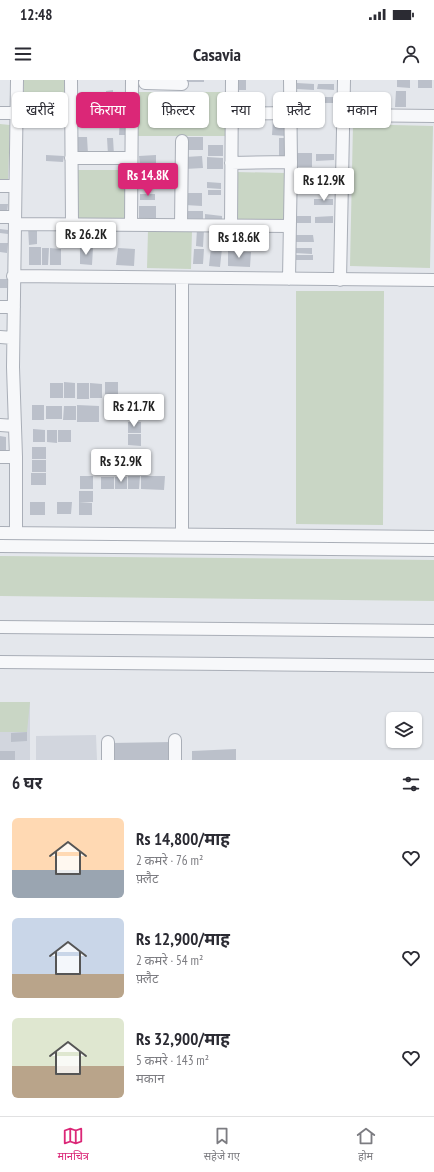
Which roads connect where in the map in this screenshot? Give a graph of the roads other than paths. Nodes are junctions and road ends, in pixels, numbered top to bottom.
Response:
1 (17, 80) edge
2 (71, 80) edge
3 (132, 80) edge
4 (232, 80) edge
5 (290, 80) edge
6 (344, 80) edge
7 (145, 83) dead end
8 (182, 84) edge
9 (17, 92) edge
10 (132, 92) edge
11 (232, 92) edge
12 (290, 92) edge
13 (344, 92) edge
14 (71, 112) junction
15 (76, 112) edge
16 (0, 113) edge
17 (12, 113) edge
18 (391, 116) edge
19 (434, 116) edge
20 (16, 128) edge
21 (131, 128) edge
22 (231, 128) edge
23 (290, 128) edge
24 (343, 128) edge
25 (182, 141) dead end
26 (71, 158) junction
27 (131, 158) junction
28 (291, 162) junction
29 (231, 163) junction
30 (0, 186) edge
31 (15, 186) junction
32 (0, 217) edge
33 (14, 221) junction
34 (72, 224) junction
35 (131, 225) junction
36 (181, 225) junction
37 (231, 225) junction
38 (290, 226) junction
39 (13, 276) junction
40 (182, 278) junction
41 (289, 279) junction
42 (340, 280) junction
43 (434, 280) edge
44 (0, 307) edge
45 (14, 307) junction
46 (0, 337) edge
47 (13, 338) junction
48 (0, 425) edge
49 (14, 426) junction
50 (0, 457) edge
51 (16, 457) junction
52 (0, 533) edge
53 (16, 533) junction
54 (182, 534) junction
55 (434, 537) edge
56 (0, 546) edge
57 (434, 550) edge
58 (0, 627) edge
59 (434, 631) edge
60 (0, 662) edge
61 (434, 666) edge
62 (175, 740) dead end
63 (108, 742) dead end
64 (108, 760) edge
65 (175, 760) edge

1 - 9 street
2 - 14 street
3 - 10 street
4 - 11 street
5 - 12 street
6 - 13 street
7 - 8 street
14 - 15 street
14 - 26 street
16 - 17 street
18 - 19 street
20 - 31 street
21 - 27 street
22 - 29 street
23 - 28 street
24 - 42 street
25 - 36 street
26 - 27 street
26 - 34 street
27 - 35 street
28 - 29 street
28 - 38 street
29 - 37 street
30 - 31 street
31 - 33 street
32 - 33 street
33 - 34 street
33 - 39 street
34 - 35 street
35 - 36 street
36 - 37 street
37 - 38 street
38 - 41 street
39 - 40 street
39 - 45 street
40 - 41 street
40 - 54 street
41 - 42 street
42 - 43 street
44 - 45 street
45 - 47 street
46 - 47 street
47 - 49 street
48 - 49 street
49 - 51 street
50 - 51 street
51 - 53 street
52 - 53 street
53 - 54 street
54 - 55 street
56 - 57 street
58 - 59 street
60 - 61 street
62 - 65 street
63 - 64 street

